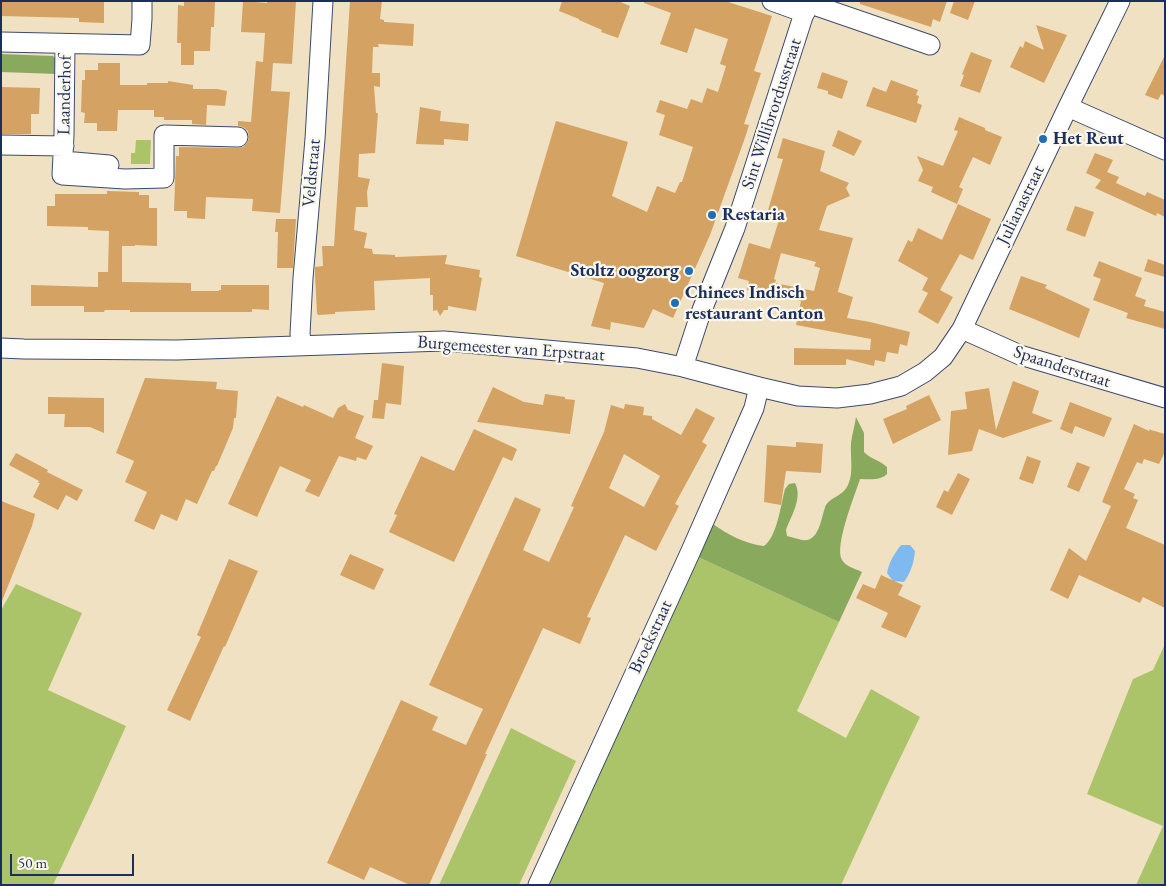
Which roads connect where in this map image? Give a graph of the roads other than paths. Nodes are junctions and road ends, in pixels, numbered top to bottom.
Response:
1 (142, 1) edge
2 (323, 1) edge
3 (772, 1) edge
4 (1120, 1) edge
5 (807, 6) edge
6 (1, 42) edge
7 (65, 44) junction
8 (930, 45) dead end
9 (1068, 107) junction
10 (238, 137) dead end
11 (1, 146) edge
12 (1165, 150) edge
13 (63, 154) junction
14 (962, 329) junction
15 (302, 345) junction
16 (1, 348) edge
17 (683, 367) junction
18 (759, 388) junction
19 (1165, 398) edge
20 (538, 885) edge

1 - 7 street, Laanderhof
2 - 15 street, Veldstraat
3 - 5 street
4 - 9 street, Julianastraat
5 - 8 street
5 - 17 street, Sint Willibrordusstraat
6 - 7 street, Laanderhof
7 - 13 street, Laanderhof
9 - 12 street
9 - 14 street, Julianastraat
10 - 13 street, Laanderhof
11 - 13 street, Laanderhof
14 - 18 street, Burgemeester van Erpstraat
14 - 19 street, Spaanderstraat
15 - 16 street, Burgemeester van Erpstraat
15 - 17 street, Burgemeester van Erpstraat
17 - 18 street, Burgemeester van Erpstraat
18 - 20 street, Broekstraat

